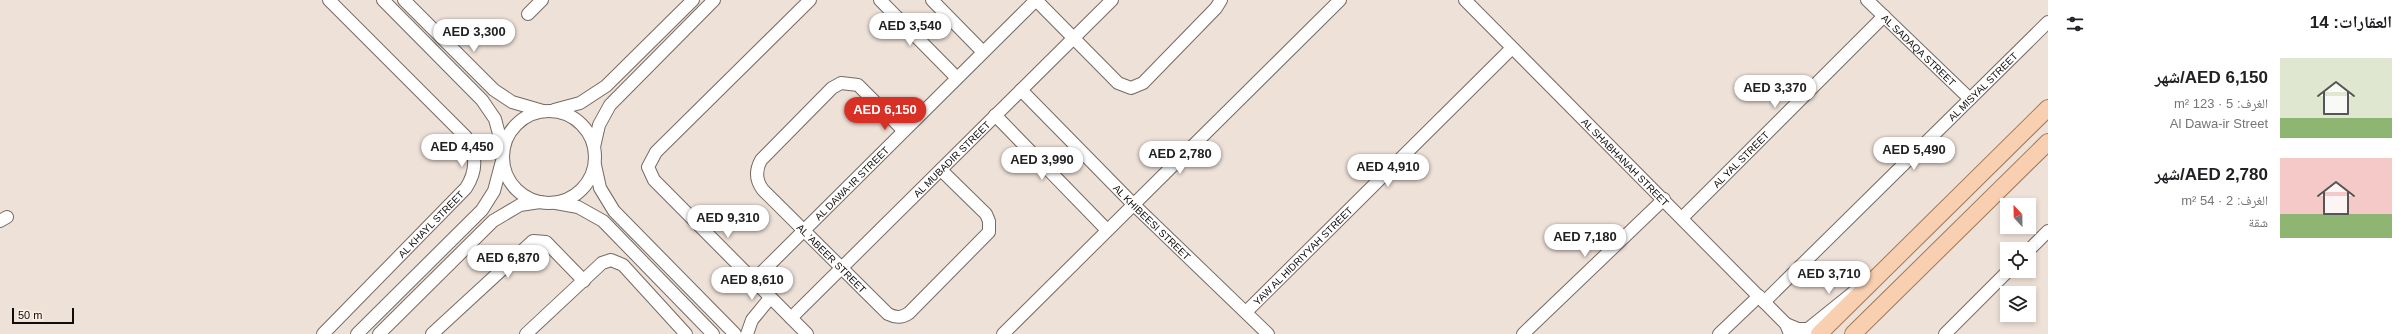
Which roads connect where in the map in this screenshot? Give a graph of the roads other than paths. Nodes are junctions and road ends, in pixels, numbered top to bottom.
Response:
1 (329, 0) edge
2 (383, 0) edge
3 (404, 0) edge
4 (542, 0) edge
5 (693, 0) edge
6 (714, 0) edge
7 (810, 0) edge
8 (880, 0) edge
9 (932, 0) edge
10 (1036, 0) edge
11 (1112, 0) edge
12 (1221, 0) edge
13 (1339, 0) edge
14 (1464, 0) edge
15 (1867, 0) edge
16 (528, 14) dead end
17 (1884, 16) junction
18 (2048, 22) edge
19 (1074, 38) junction
20 (1512, 48) junction
21 (983, 52) junction
22 (956, 78) junction
23 (1021, 90) junction
24 (1970, 99) junction
25 (2048, 108) edge
26 (547, 111) junction
27 (995, 115) junction
28 (902, 130) junction
29 (2048, 142) edge
30 (594, 148) junction
31 (503, 156) junction
32 (595, 160) junction
33 (941, 170) junction
34 (1664, 200) junction
35 (546, 202) junction
36 (1133, 204) junction
37 (1682, 218) junction
38 (803, 230) junction
39 (1107, 230) junction
40 (2048, 231) edge
41 (2036, 243) edge
42 (841, 268) junction
43 (2001, 278) edge
44 (1876, 279) junction
45 (584, 281) junction
46 (753, 281) junction
47 (418, 295) junction
48 (770, 298) junction
49 (1761, 299) junction
50 (1246, 312) junction
51 (791, 318) junction
52 (752, 320) junction
53 (1788, 329) edge
54 (731, 330) edge
55 (1265, 333) edge
56 (323, 334) edge
57 (357, 334) edge
58 (379, 334) edge
59 (386, 334) edge
60 (432, 334) edge
61 (526, 334) edge
62 (686, 334) edge
63 (713, 334) edge
64 (747, 334) edge
65 (807, 334) edge
66 (1003, 334) edge
67 (1523, 334) edge
68 (1719, 334) edge
69 (1819, 334) edge
70 (1853, 334) edge
71 (1945, 334) edge

1 - 56 street, AL KHAYL STREET
2 - 31 street
3 - 26 street
4 - 16 street
5 - 26 street
6 - 30 street
7 - 46 street
8 - 22 street
9 - 21 street
10 - 19 street
10 - 21 street, AL DAWA-IR STREET
11 - 19 street, AL MUBADIR STREET
12 - 19 street
13 - 36 street
14 - 20 street, AL SHABHANAH STREET
15 - 17 street, AL SADAQA STREET
17 - 24 street, AL SADAQA STREET
17 - 37 street, AL YAL STREET
18 - 24 street, AL MISYAL STREET
19 - 23 street, AL MUBADIR STREET
20 - 34 street, AL SHABHANAH STREET
20 - 50 street, YAW AL HIDRIYYAH STREET
21 - 22 street, AL DAWA-IR STREET
22 - 28 street, AL DAWA-IR STREET
23 - 27 street, AL MUBADIR STREET
23 - 36 street, AL KHIBEESI STREET
24 - 49 street, AL MISYAL STREET
25 - 44 main road
26 - 30 street
26 - 31 street
27 - 33 street, AL MUBADIR STREET
27 - 39 street
28 - 38 street, AL DAWA-IR STREET
28 - 38 street, AL 'ABEER STREET
29 - 70 main road
30 - 32 street
31 - 35 street
31 - 57 street
32 - 35 street
32 - 54 street
33 - 42 street, AL MUBADIR STREET
33 - 42 street, AL 'ABEER STREET
34 - 37 street, AL SHABHANAH STREET
34 - 67 street
35 - 47 street
35 - 63 street
36 - 39 street
36 - 50 street, AL KHIBEESI STREET
37 - 49 street, AL SHABHANAH STREET
38 - 42 street, AL 'ABEER STREET
38 - 46 street, AL DAWA-IR STREET
39 - 66 street
40 - 41 street
42 - 51 street, AL MUBADIR STREET
43 - 71 street
44 - 53 street, AL SHABHANAH STREET
44 - 69 main road
45 - 60 street
45 - 61 street
45 - 62 street
46 - 48 street
47 - 58 street
47 - 59 street
48 - 51 street
48 - 52 street
49 - 53 street, AL SHABHANAH STREET
49 - 68 street, AL MISYAL STREET
50 - 55 street, AL KHIBEESI STREET
51 - 65 street
52 - 54 street
52 - 64 street

